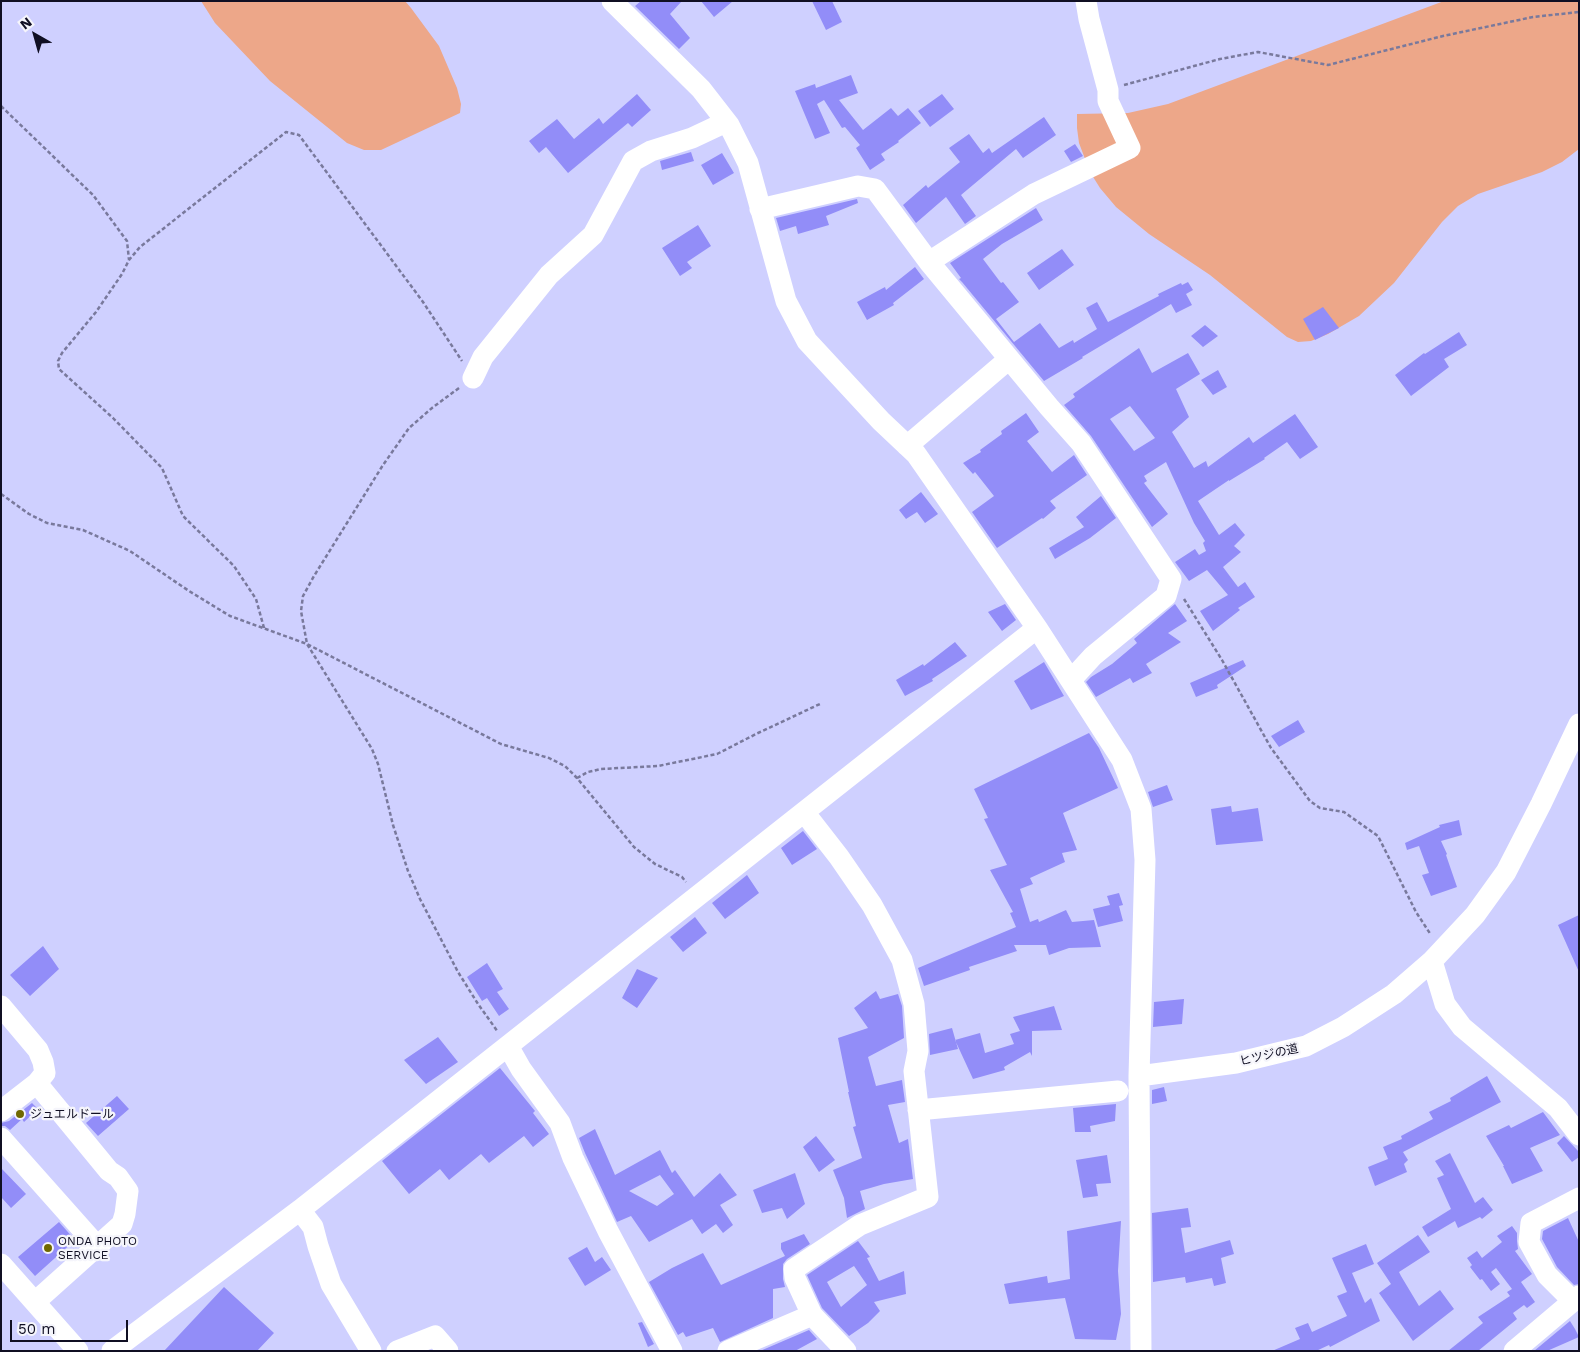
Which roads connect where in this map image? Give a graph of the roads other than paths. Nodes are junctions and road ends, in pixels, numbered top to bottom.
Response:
1 (612, 1) edge
2 (1086, 1) edge
3 (726, 122) junction
4 (760, 209) junction
5 (929, 262) junction
6 (1009, 359) junction
7 (474, 378) road end
8 (907, 446) junction
9 (1037, 628) junction
10 (1071, 680) junction
11 (1579, 724) edge
12 (804, 812) junction
13 (1437, 956) junction
14 (1, 1006) edge
15 (508, 1046) junction
16 (1139, 1076) junction
17 (37, 1082) junction
18 (1118, 1091) dead end
19 (918, 1110) junction
20 (1, 1111) edge
21 (1579, 1136) edge
22 (1, 1138) edge
23 (1579, 1198) edge
24 (300, 1210) junction
25 (97, 1246) junction
26 (1, 1264) edge
27 (1576, 1298) edge
28 (35, 1302) junction
29 (812, 1315) junction
30 (78, 1351) edge
31 (112, 1351) edge
32 (371, 1351) edge
33 (397, 1351) edge
34 (448, 1351) edge
35 (672, 1351) edge
36 (728, 1351) edge
37 (846, 1351) edge
38 (1141, 1351) edge
39 (1514, 1351) edge

1 - 3 street
2 - 5 street
3 - 4 street
3 - 7 street
4 - 5 street
4 - 8 street
5 - 6 street
6 - 8 street
6 - 10 street
8 - 9 street
9 - 10 street
9 - 12 street
10 - 16 street
11 - 13 street, ヒツジの道
12 - 15 street
12 - 19 street
13 - 16 street, ヒツジの道
13 - 21 street
14 - 17 street
15 - 24 street
15 - 35 street
16 - 38 street
17 - 20 street
17 - 25 street
18 - 19 street
19 - 29 street
22 - 25 street
23 - 27 street
24 - 31 street
24 - 32 street
25 - 28 street
26 - 28 street
27 - 39 street
28 - 30 street
29 - 36 street
29 - 37 street
33 - 34 street

